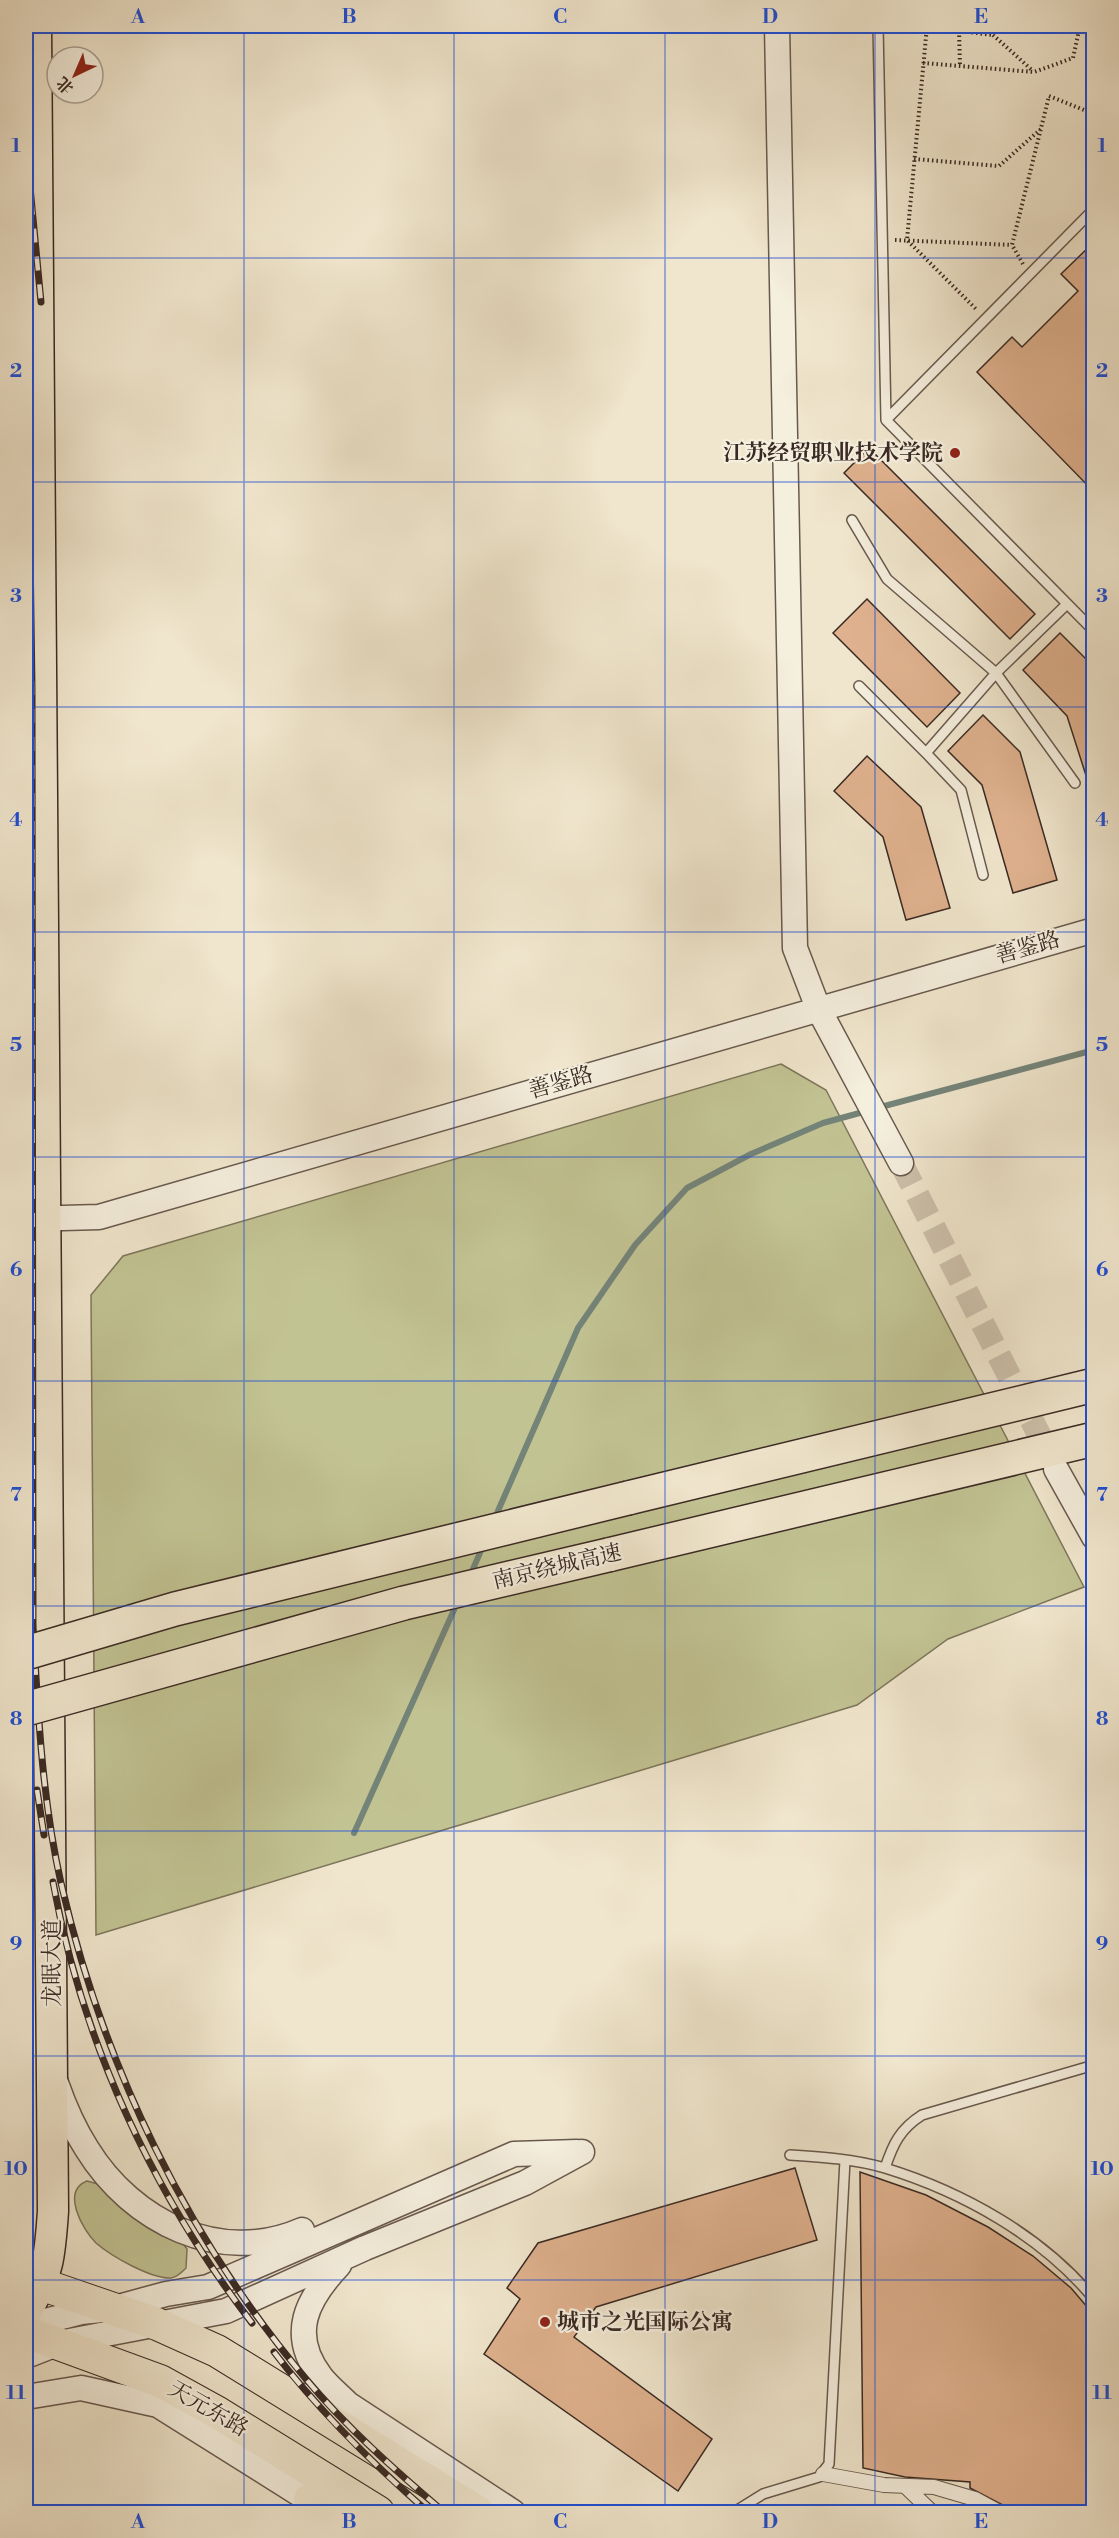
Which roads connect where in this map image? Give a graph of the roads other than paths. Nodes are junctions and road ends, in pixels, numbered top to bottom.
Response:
1 (36, 26) edge
2 (777, 26) edge
3 (878, 26) edge
4 (1094, 209) edge
5 (886, 420) junction
6 (852, 520) dead end
7 (1067, 604) junction
8 (1094, 631) edge
9 (996, 673) junction
10 (859, 686) dead end
11 (926, 753) junction
12 (1075, 783) dead end
13 (983, 875) dead end
14 (1094, 930) edge
15 (818, 1008) junction
16 (901, 1163) tunnel mouth
17 (35, 1219) edge
18 (1094, 1385) edge
19 (1094, 1439) edge
20 (1056, 1468) tunnel mouth
21 (1094, 1537) edge
22 (26, 1653) edge
23 (26, 1709) edge
24 (1094, 2065) edge
25 (53, 2074) junction
26 (789, 2155) dead end
27 (844, 2160) junction
28 (885, 2168) junction
29 (426, 2192) junction
30 (365, 2248) junction
31 (31, 2288) edge
32 (1094, 2299) edge
33 (96, 2310) junction
34 (26, 2312) edge
35 (157, 2324) junction
36 (26, 2326) edge
37 (26, 2332) edge
38 (26, 2342) edge
39 (60, 2343) junction
40 (26, 2356) edge
41 (285, 2393) junction
42 (26, 2397) edge
43 (348, 2404) junction
44 (823, 2474) junction
45 (424, 2478) junction
46 (905, 2486) junction
47 (326, 2508) edge
48 (378, 2512) edge
49 (478, 2512) edge
50 (500, 2512) edge
51 (513, 2512) edge
52 (734, 2512) edge
53 (932, 2512) edge
54 (999, 2512) edge

1 - 17 main road, 龙眠大道
2 - 15 street
3 - 5 lane
4 - 5 lane
5 - 7 lane
6 - 9 lane
7 - 8 lane
7 - 9 lane
9 - 11 lane
9 - 12 lane
10 - 11 lane
11 - 13 lane
14 - 15 street, 善鉴路
15 - 16 street
15 - 17 street, 善鉴路
17 - 25 main road, 龙眠大道
18 - 22 highway, bridge
19 - 23 highway, 南京绕城高速, bridge
20 - 21 street
24 - 28 lane
25 - 29 street
25 - 31 main road, 龙眠大道
26 - 27 lane
27 - 28 lane
27 - 44 lane
28 - 32 lane
29 - 30 street
29 - 33 street
30 - 35 street
30 - 43 street
31 - 33 highway
31 - 34 main road, 龙眠大道
33 - 35 highway
33 - 36 street
35 - 39 street
35 - 41 highway
37 - 39 highway, 天元东路
38 - 39 street
39 - 40 street
39 - 48 highway, 天元东路
41 - 43 street
41 - 45 highway
42 - 47 street, 天元东路
43 - 51 street
44 - 46 street
44 - 52 lane
45 - 49 highway
45 - 50 street
46 - 53 street
46 - 54 street

